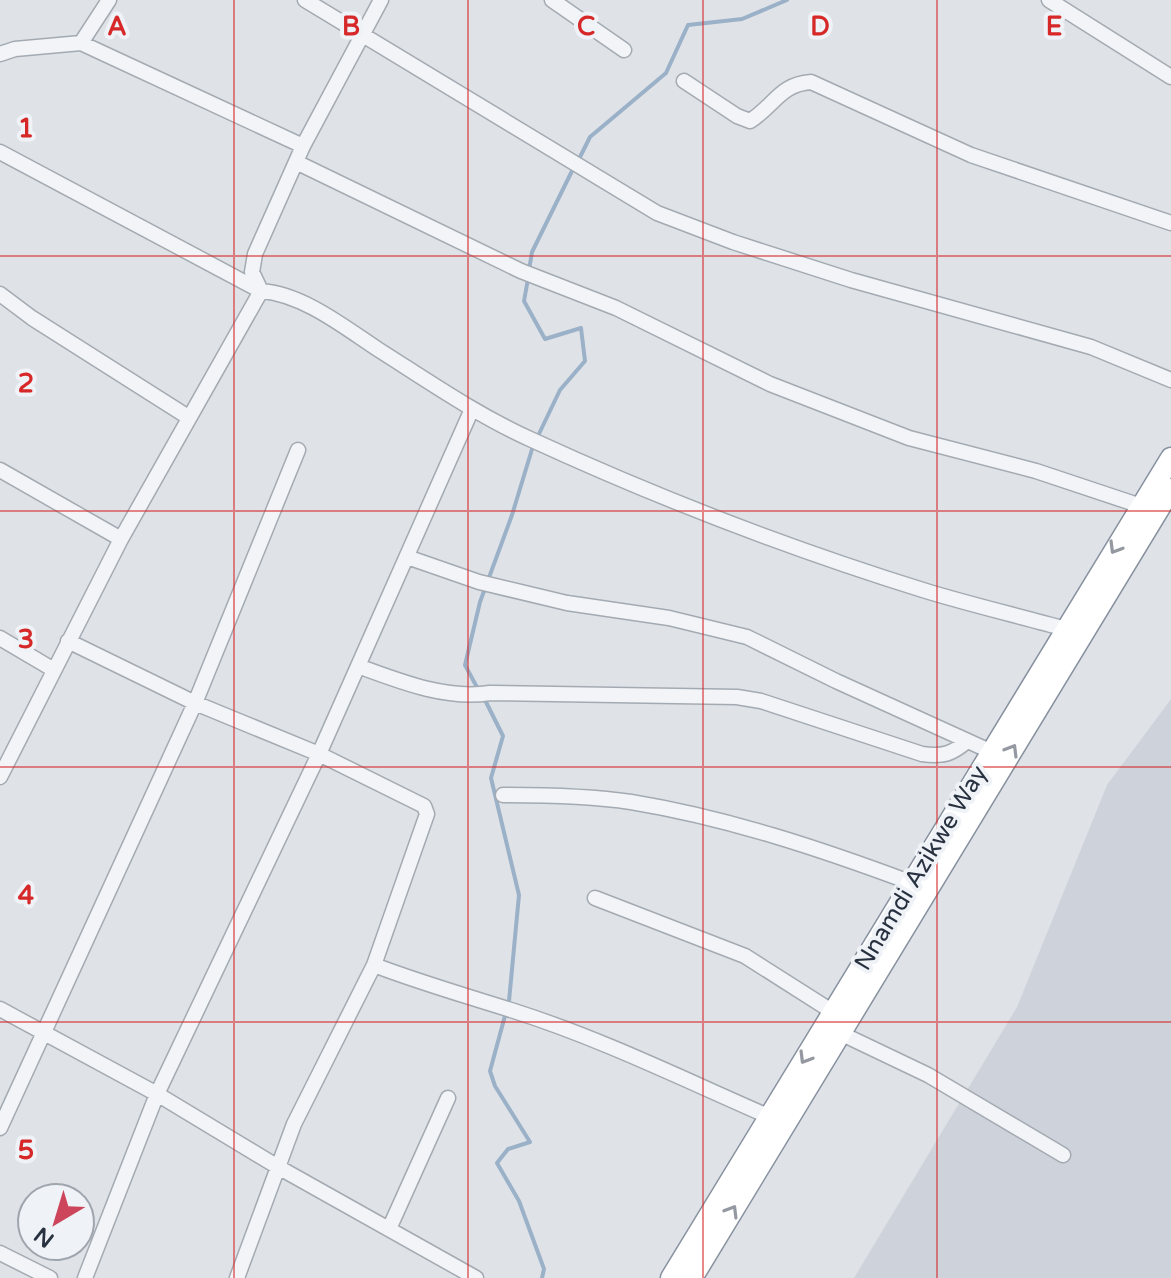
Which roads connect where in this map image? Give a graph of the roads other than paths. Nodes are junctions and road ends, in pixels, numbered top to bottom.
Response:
1 (109, 0) edge
2 (305, 0) edge
3 (381, 0) edge
4 (552, 0) edge
5 (1049, 0) edge
6 (361, 34) junction
7 (81, 43) junction
8 (624, 50) dead end
9 (0, 54) edge
10 (1171, 77) edge
11 (684, 81) dead end
12 (303, 146) junction
13 (0, 152) edge
14 (296, 162) junction
15 (1171, 223) edge
16 (261, 291) junction
17 (0, 294) edge
18 (1171, 380) edge
19 (472, 409) junction
20 (188, 417) junction
21 (298, 450) dead end
22 (1171, 458) edge
23 (0, 470) edge
24 (1171, 489) edge
25 (1141, 506) junction
26 (121, 539) junction
27 (407, 557) junction
28 (1066, 629) junction
29 (0, 638) edge
30 (68, 641) junction
31 (358, 666) junction
32 (54, 670) junction
33 (195, 703) junction
34 (967, 741) junction
35 (992, 752) junction
36 (319, 754) junction
37 (0, 777) edge
38 (503, 795) dead end
39 (912, 883) junction
40 (595, 898) dead end
41 (374, 965) junction
42 (0, 1009) edge
43 (833, 1012) junction
44 (840, 1033) junction
45 (41, 1034) junction
46 (157, 1094) junction
47 (448, 1098) dead end
48 (770, 1117) junction
49 (0, 1128) edge
50 (1063, 1155) dead end
51 (278, 1167) junction
52 (389, 1229) junction
53 (0, 1253) edge
54 (50, 1278) edge
55 (85, 1278) edge
56 (237, 1278) edge
57 (476, 1278) edge
58 (671, 1278) edge
59 (692, 1278) edge

1 - 7 street
2 - 6 street
3 - 6 street
4 - 8 street
5 - 10 street
6 - 12 street
6 - 18 street
7 - 9 street
7 - 12 street
11 - 15 street
12 - 14 street
13 - 16 street
14 - 16 street
14 - 25 street
16 - 19 street
16 - 20 street
17 - 20 street
19 - 27 street
19 - 28 street
20 - 26 street
21 - 33 street
22 - 25 highway, Nnamdi Azikwe Way
23 - 26 street
44 -> 24 highway, Nnamdi Azikwe Way
25 -> 28 highway, Nnamdi Azikwe Way
26 - 30 street
27 - 31 street
27 - 34 street
28 - 35 highway, Nnamdi Azikwe Way
29 - 32 street
30 - 32 street
30 - 33 street
31 - 34 street
31 - 36 street
32 - 37 street
33 - 36 street
33 - 45 street
34 - 35 street
35 - 39 highway, Nnamdi Azikwe Way
36 - 41 street
36 - 46 street
38 - 39 street
39 - 43 highway, Nnamdi Azikwe Way
40 - 43 street
41 - 48 street
41 - 51 street
42 - 45 street
43 -> 48 highway, Nnamdi Azikwe Way
44 - 50 street
59 -> 44 highway, Nnamdi Azikwe Way
45 - 46 street
45 - 49 street
46 - 51 street
46 - 55 street
47 - 52 street
48 - 58 highway, Nnamdi Azikwe Way
51 - 52 street
51 - 56 street
52 - 57 street
53 - 54 street

